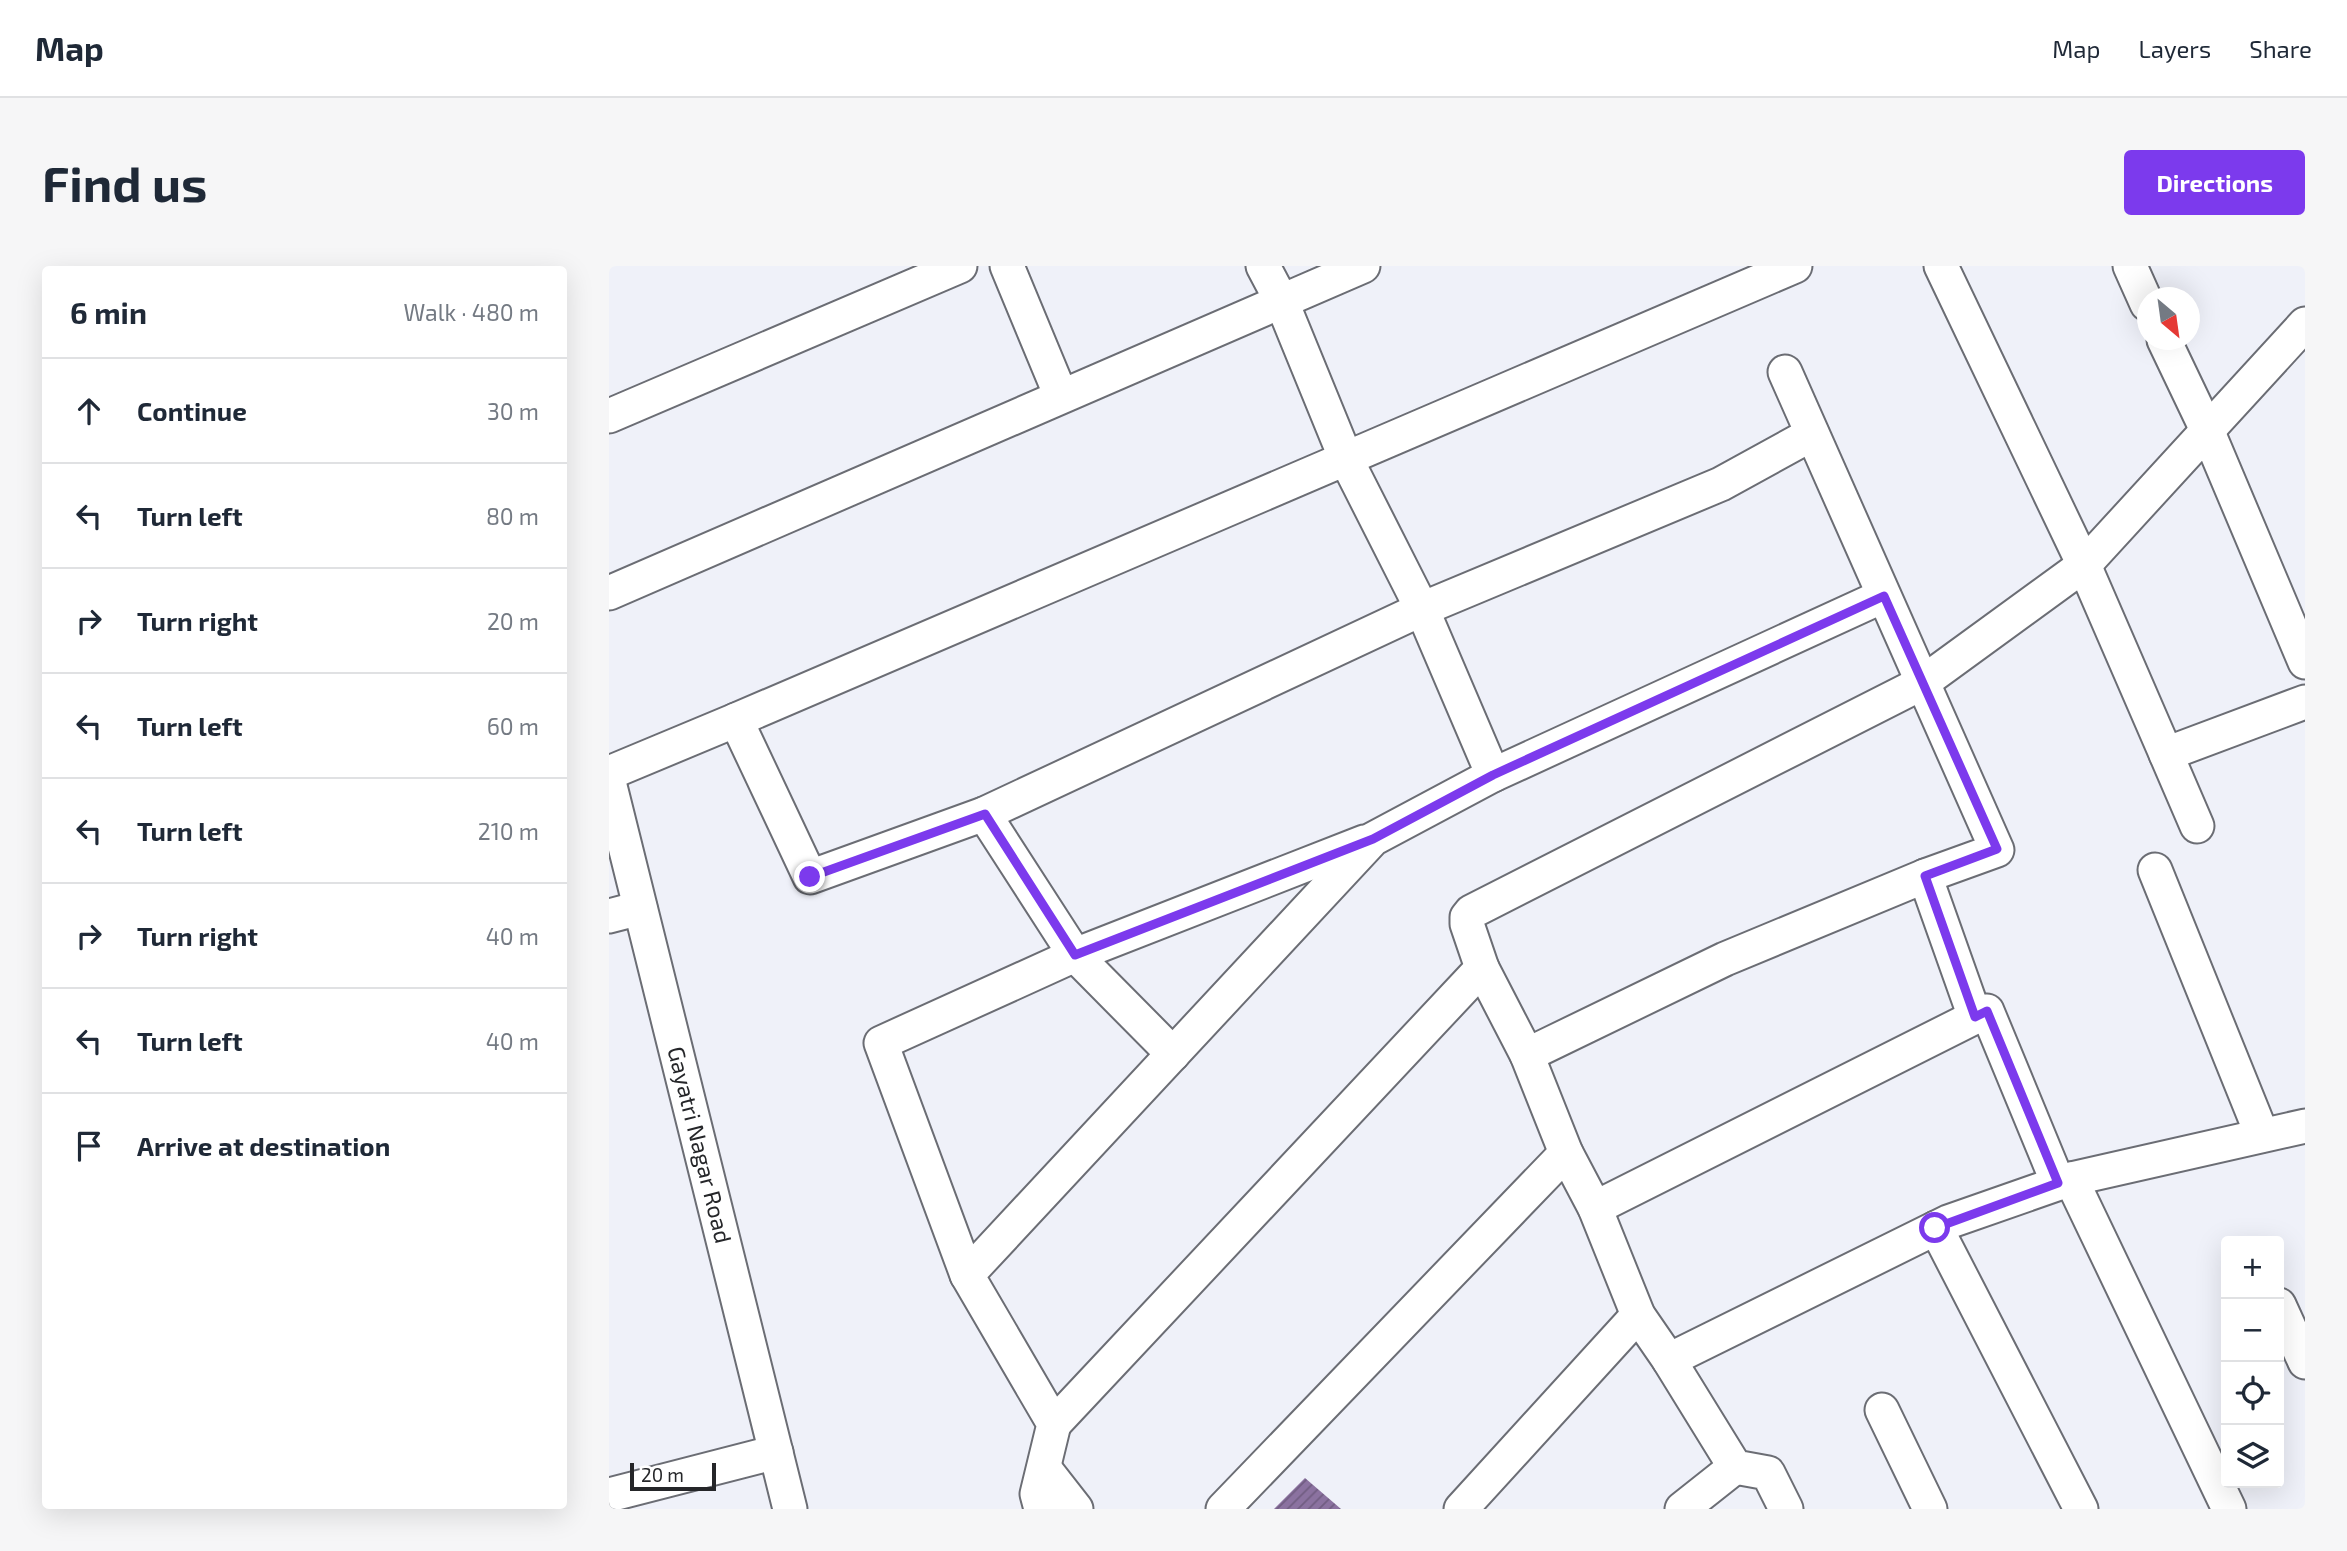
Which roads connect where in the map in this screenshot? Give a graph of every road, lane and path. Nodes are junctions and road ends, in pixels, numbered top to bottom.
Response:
1 (960, 266) edge
2 (1007, 266) edge
3 (1263, 266) edge
4 (1363, 266) edge
5 (1941, 266) edge
6 (2130, 266) edge
7 (1781, 269) edge
8 (2139, 287) edge
9 (1281, 300) junction
10 (2305, 324) edge
11 (2169, 350) edge
12 (1785, 372) dead end
13 (1061, 396) junction
14 (609, 416) edge
15 (2207, 430) junction
16 (1812, 434) junction
17 (1346, 459) junction
18 (2084, 565) junction
19 (609, 593) edge
20 (1884, 596) junction
21 (1422, 609) junction
22 (2305, 662) edge
23 (1922, 683) junction
24 (2305, 702) edge
25 (736, 720) junction
26 (2167, 754) junction
27 (609, 774) edge
28 (1493, 775) junction
29 (609, 782) edge
30 (985, 814) junction
31 (2197, 826) dead end
32 (1373, 839) junction
33 (2155, 870) dead end
34 (1925, 876) junction
35 (625, 912) edge
36 (1075, 955) junction
37 (1482, 968) junction
38 (1975, 1017) junction
39 (1173, 1054) junction
40 (1527, 1055) junction
41 (2305, 1126) edge
42 (2262, 1135) junction
43 (1566, 1153) junction
44 (2064, 1181) junction
45 (1595, 1208) junction
46 (1935, 1228) junction
47 (967, 1275) junction
48 (1637, 1315) junction
49 (2284, 1316) edge
50 (1669, 1360) junction
51 (2305, 1362) edge
52 (1882, 1410) dead end
53 (1055, 1424) junction
54 (776, 1452) junction
55 (1735, 1466) junction
56 (1044, 1468) junction
57 (609, 1495) edge
58 (790, 1509) edge
59 (1041, 1509) edge
60 (1076, 1509) edge
61 (1223, 1509) edge
62 (1461, 1509) edge
63 (1682, 1509) edge
64 (1786, 1509) edge
65 (1930, 1509) edge
66 (2081, 1509) edge
67 (2229, 1509) edge

1 - 14 street
2 - 13 street
3 - 9 street
4 - 9 street
5 - 18 street
6 - 8 street
7 - 17 street
9 - 13 street
9 - 17 street
10 - 15 street
11 - 15 street
12 - 16 street
13 - 19 street
15 - 18 street
15 - 22 street
16 - 20 street
16 - 21 street
17 - 21 street
17 - 25 street
18 - 23 street
18 - 26 street
20 - 23 street
20 - 28 street
21 - 28 street
21 - 30 street
23 - 34 street
23 - 37 street
24 - 26 street
25 - 27 street
25 - 30 street
26 - 31 street
28 - 32 street
29 - 35 street, Gayatri Nagar Road
30 - 36 street
32 - 36 street
32 - 39 street
33 - 42 street
34 - 38 street
34 - 40 street
35 - 54 street, Gayatri Nagar Road
36 - 39 street
36 - 47 street
37 - 40 street
37 - 53 street
38 - 44 street
38 - 45 street
39 - 47 street
40 - 43 street
41 - 42 street
42 - 44 street
43 - 45 street
43 - 61 street
44 - 46 street
44 - 67 street
45 - 48 street
46 - 50 street
46 - 66 street
47 - 53 street
48 - 50 street
48 - 62 street
49 - 51 street
50 - 55 street
52 - 65 street
53 - 56 street
54 - 57 street
54 - 58 street, Gayatri Nagar Road
55 - 63 street
55 - 64 street
56 - 59 street
56 - 60 street

